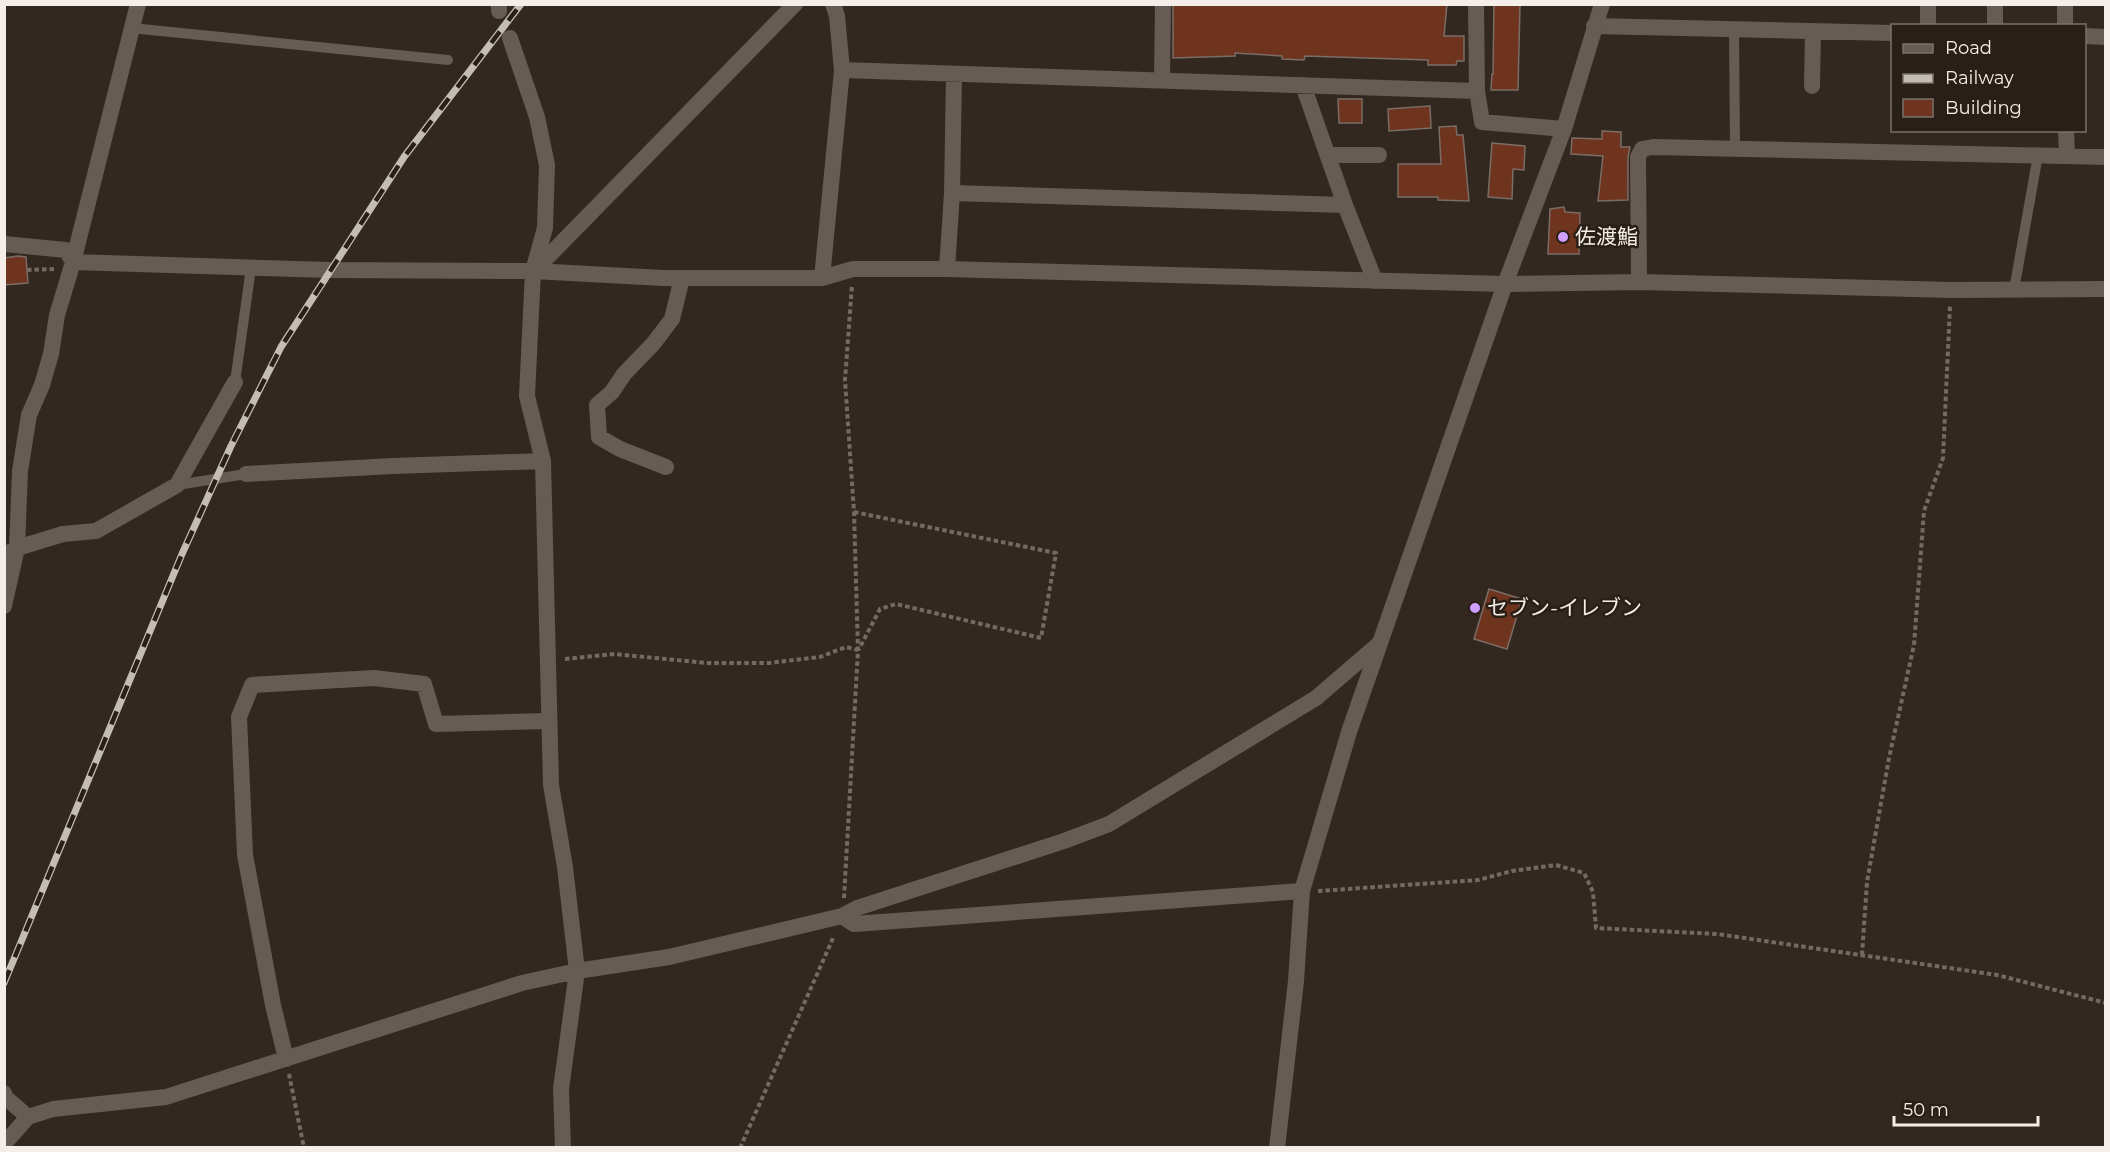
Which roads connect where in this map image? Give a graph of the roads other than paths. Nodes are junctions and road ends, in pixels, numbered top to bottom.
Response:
1 (138, 4) edge
2 (795, 4) edge
3 (832, 4) edge
4 (1163, 4) edge
5 (1476, 4) edge
6 (1602, 4) edge
7 (1928, 4) edge
8 (1995, 4) edge
9 (2065, 4) edge
10 (1928, 24) edge
11 (1995, 24) edge
12 (2065, 24) edge
13 (1594, 26) junction
14 (131, 28) junction
15 (1734, 29) junction
16 (1813, 31) junction
17 (1891, 33) edge
18 (2086, 36) edge
19 (2106, 37) edge
20 (510, 38) dead end
21 (448, 60) dead end
22 (843, 70) junction
23 (954, 75) junction
24 (1162, 80) junction
25 (1303, 84) junction
26 (1812, 86) dead end
27 (1476, 91) junction
28 (1564, 129) junction
29 (2066, 132) edge
30 (1735, 150) junction
31 (1379, 155) dead end
32 (2037, 155) junction
33 (1328, 156) junction
34 (2067, 156) junction
35 (2106, 157) edge
36 (952, 193) junction
37 (1346, 205) junction
38 (4, 244) edge
39 (73, 265) junction
40 (251, 268) junction
41 (947, 269) junction
42 (533, 271) junction
43 (682, 278) junction
44 (822, 278) junction
45 (1375, 281) junction
46 (1639, 282) junction
47 (1505, 284) junction
48 (2106, 289) edge
49 (2014, 290) junction
50 (235, 382) joint
51 (543, 461) junction
52 (666, 468) dead end
53 (246, 474) joint
54 (177, 485) junction
55 (11, 551) edge
56 (4, 606) edge
57 (1380, 643) junction
58 (548, 721) junction
59 (1302, 891) junction
60 (843, 916) junction
61 (577, 971) junction
62 (286, 1059) junction
63 (4, 1093) edge
64 (28, 1117) junction
65 (4, 1144) edge
66 (563, 1148) edge
67 (1277, 1148) edge

1 - 14 street
2 - 42 street
3 - 22 street
4 - 24 street
5 - 27 street
6 - 13 street
7 - 10 street
8 - 11 street
9 - 12 street
13 - 15 street
13 - 28 street
14 - 21 lane
14 - 39 street
15 - 16 street
15 - 30 lane
16 - 17 street
16 - 26 street
18 - 19 street
20 - 42 street
22 - 23 street
22 - 44 street
23 - 24 street
23 - 36 street
24 - 25 street
25 - 27 street
25 - 33 street
27 - 28 street
28 - 47 street
29 - 34 street
30 - 32 street
30 - 46 street
31 - 33 street
32 - 34 street
32 - 49 lane
33 - 37 street
34 - 35 street
36 - 37 street
36 - 41 street
37 - 45 street
38 - 39 street
39 - 40 street
39 - 55 street
40 - 42 street
40 - 50 lane
41 - 44 street
41 - 45 street
42 - 43 street
42 - 51 street
43 - 44 street
43 - 52 street
45 - 47 street
46 - 47 street
46 - 49 street
47 - 57 street
48 - 49 street
50 - 54 street
51 - 53 street
51 - 58 street
53 - 54 lane
54 - 55 street
55 - 56 street
57 - 59 street
57 - 60 street
58 - 61 street
58 - 62 street
59 - 60 street
59 - 67 street
60 - 61 street
61 - 62 street
61 - 66 street
62 - 64 street
63 - 64 street
64 - 65 street

